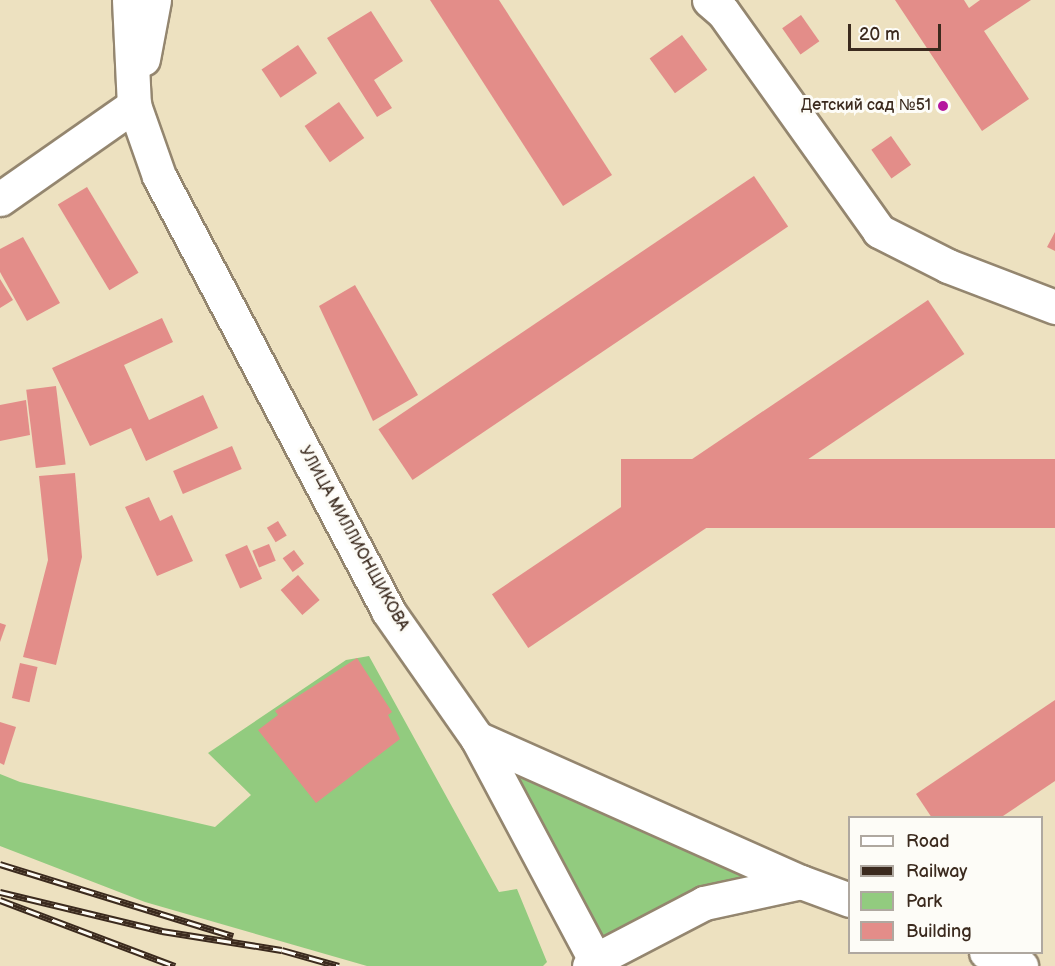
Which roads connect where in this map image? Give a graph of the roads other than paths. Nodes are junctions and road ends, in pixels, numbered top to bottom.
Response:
1 (129, 0) edge
2 (154, 0) edge
3 (709, 0) edge
4 (134, 105) junction
5 (0, 199) edge
6 (1055, 307) edge
7 (477, 738) junction
8 (801, 882) junction
9 (848, 900) edge
10 (991, 954) edge
11 (592, 963) edge
12 (1021, 966) edge

1 - 4 street
2 - 4 street
3 - 6 street
4 - 5 street
4 - 7 street, УЛИЦА МИЛЛИОНЩИКОВА
7 - 8 street
7 - 11 street, УЛИЦА МИЛЛИОНЩИКОВА
8 - 9 street
8 - 11 street
10 - 12 street

